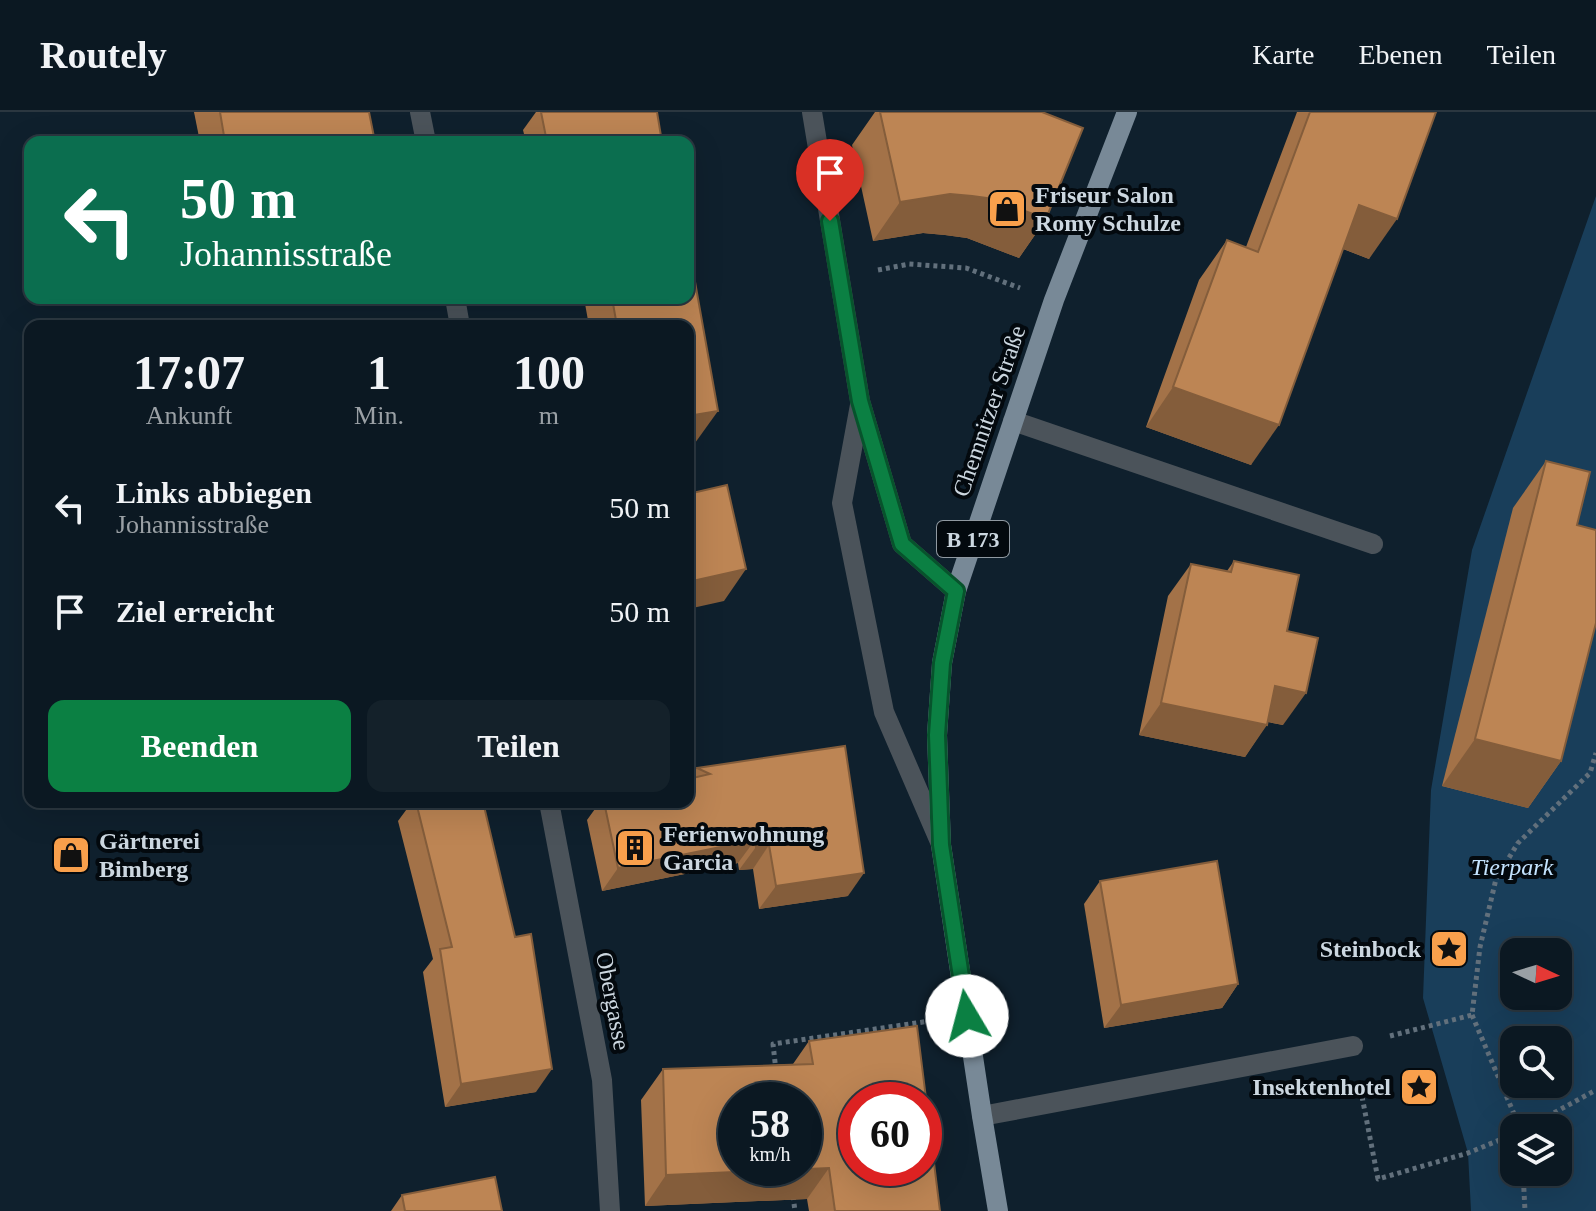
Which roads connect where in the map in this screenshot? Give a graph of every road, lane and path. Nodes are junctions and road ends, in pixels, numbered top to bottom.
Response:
1 (420, 112) edge
2 (812, 112) edge
3 (1127, 112) edge
4 (425, 136) edge
5 (839, 276) junction
6 (1054, 300) junction
7 (860, 401) junction
8 (1013, 421) junction
9 (1373, 544) dead end
10 (956, 591) junction
11 (1596, 753) edge
12 (550, 808) edge
13 (941, 845) junction
14 (1472, 1015) junction
15 (967, 1016) junction
16 (1353, 1046) junction
17 (776, 1072) edge
18 (1596, 1090) edge
19 (1517, 1114) edge
20 (1550, 1114) edge
21 (982, 1116) junction
22 (1500, 1140) edge
23 (792, 1186) edge
24 (1524, 1186) edge
25 (610, 1211) edge
26 (795, 1211) edge
27 (998, 1211) edge
28 (1525, 1211) edge

1 - 4 street
2 - 5 street
3 - 6 main road, Chemnitzer Straße / B 173
5 - 6 path
5 - 7 street
6 - 8 main road, Chemnitzer Straße / B 173
7 - 10 street
7 - 13 street
8 - 9 street
8 - 10 main road, Chemnitzer Straße / B 173
10 - 13 main road, Chemnitzer Straße / B 173
11 - 14 path
12 - 25 street, Obergasse
13 - 15 main road, Chemnitzer Straße / B 173
14 - 16 path
14 - 19 path
15 - 17 path
15 - 21 main road, Chemnitzer Straße / B 173
16 - 21 street
16 - 22 path
18 - 20 path
21 - 27 main road, Chemnitzer Straße / B 173
23 - 26 path
24 - 28 path

